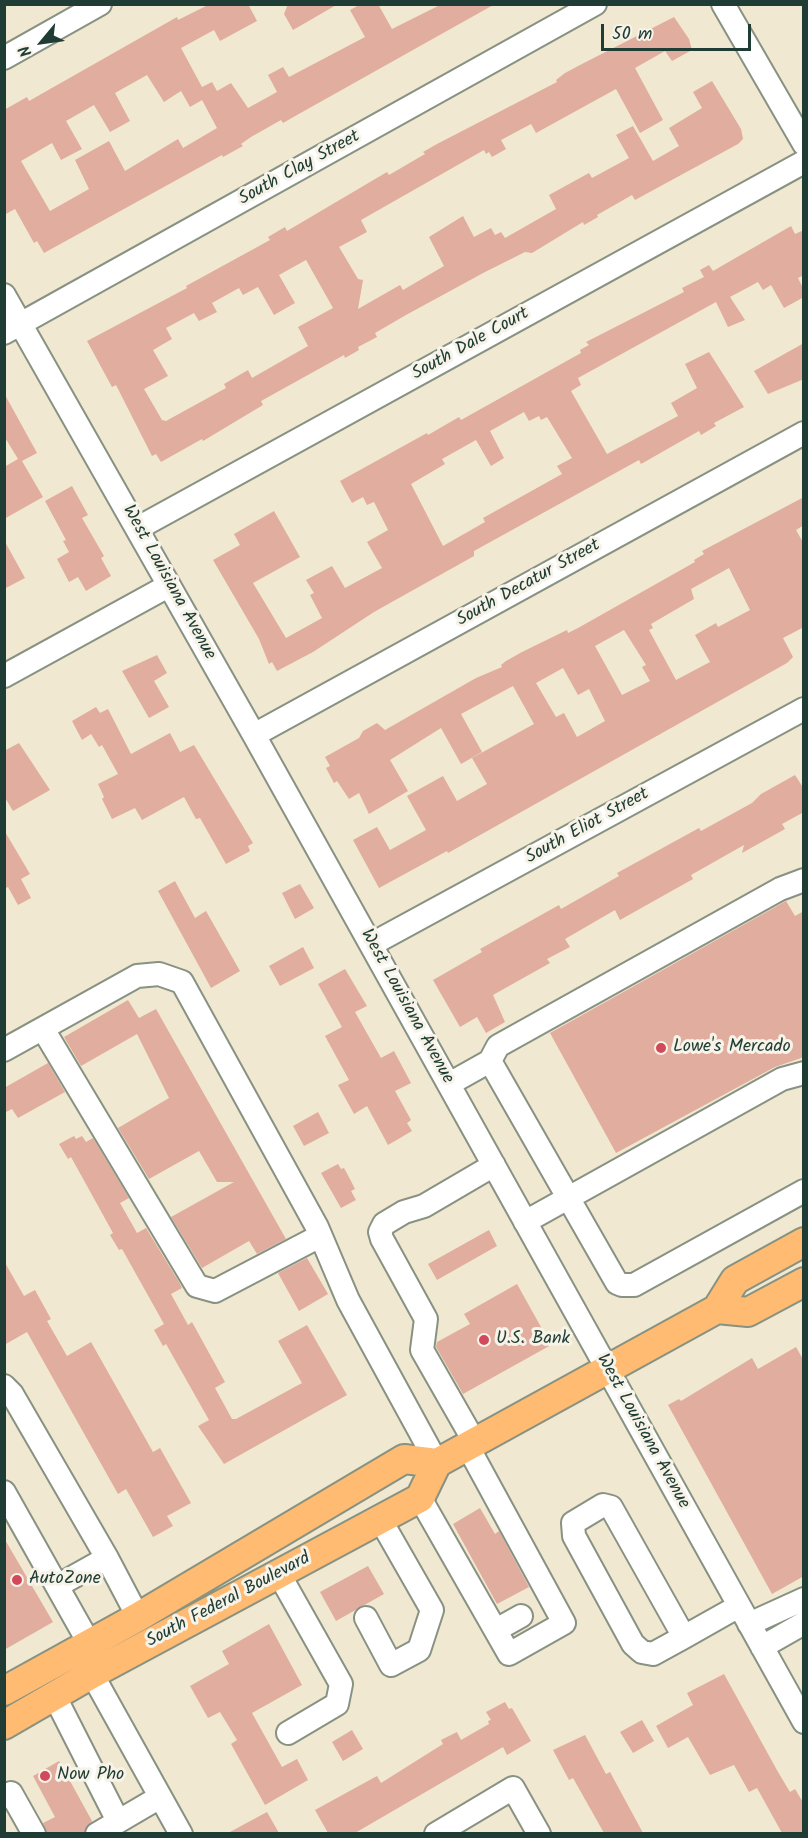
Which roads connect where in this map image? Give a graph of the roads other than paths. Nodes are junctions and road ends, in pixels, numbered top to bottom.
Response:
1 (100, 4) edge
2 (596, 4) edge
3 (723, 4) edge
4 (4, 58) edge
5 (804, 144) edge
6 (804, 162) edge
7 (4, 295) edge
8 (12, 328) edge
9 (804, 434) edge
10 (138, 528) junction
11 (168, 586) junction
12 (4, 676) edge
13 (804, 709) edge
14 (254, 735) junction
15 (804, 880) edge
16 (372, 944) junction
17 (43, 1029) junction
18 (4, 1050) edge
19 (490, 1061) junction
20 (804, 1073) edge
21 (448, 1084) junction
22 (494, 1165) junction
23 (804, 1191) edge
24 (568, 1198) junction
25 (525, 1222) junction
26 (321, 1236) junction
27 (804, 1242) edge
28 (804, 1282) edge
29 (717, 1309) junction
30 (606, 1368) junction
31 (4, 1386) edge
32 (471, 1443) junction
33 (437, 1463) junction
34 (4, 1492) edge
35 (420, 1498) junction
36 (380, 1519) junction
37 (107, 1558) junction
38 (279, 1574) junction
39 (57, 1586) junction
40 (552, 1599) junction
41 (804, 1599) edge
42 (744, 1615) junction
43 (138, 1617) junction
44 (366, 1618) dead end
45 (804, 1623) edge
46 (496, 1630) junction
47 (684, 1637) junction
48 (88, 1643) junction
49 (762, 1647) junction
50 (92, 1674) junction
51 (4, 1691) edge
52 (54, 1695) junction
53 (804, 1722) edge
54 (4, 1725) edge
55 (288, 1733) dead end
56 (7, 1790) edge
57 (160, 1797) junction
58 (118, 1821) junction
59 (34, 1833) edge
60 (96, 1833) edge
61 (181, 1833) edge
62 (436, 1833) edge
63 (539, 1833) edge

1 - 4 street
2 - 8 street, South Clay Street
3 - 5 street
6 - 10 street, South Dale Court
7 - 8 street, West Louisiana Avenue
8 - 10 street, West Louisiana Avenue
9 - 14 street, South Decatur Street
10 - 11 street, West Louisiana Avenue
11 - 12 street
11 - 14 street, West Louisiana Avenue
13 - 16 street, South Eliot Street
14 - 16 street, West Louisiana Avenue
15 - 19 street
16 - 21 street, West Louisiana Avenue
17 - 18 street
17 - 26 street
17 - 26 street
19 - 21 street
19 - 24 street
20 - 24 street
21 - 22 street, West Louisiana Avenue
22 - 25 street, West Louisiana Avenue
22 - 32 street
23 - 24 street
24 - 25 street
25 - 30 street, West Louisiana Avenue
26 - 33 street
27 - 29 main road
28 - 29 main road
29 - 30 main road
30 - 32 main road
30 - 42 street, West Louisiana Avenue
31 - 37 street
32 - 33 main road
32 - 40 street
33 - 35 main road
33 - 43 main road, South Federal Boulevard
34 - 39 street
35 - 36 main road, South Federal Boulevard
35 - 46 street
36 - 38 main road, South Federal Boulevard
36 - 44 street
37 - 39 street
37 - 43 street
38 - 50 main road, South Federal Boulevard
38 - 55 street
39 - 48 street
40 - 46 street
40 - 46 street
41 - 42 street
42 - 47 street
42 - 49 street, West Louisiana Avenue
43 - 48 main road, South Federal Boulevard
45 - 49 street
47 - 47 street
48 - 51 main road, South Federal Boulevard
49 - 53 street, West Louisiana Avenue
50 - 52 main road, South Federal Boulevard
50 - 57 street
52 - 54 main road, South Federal Boulevard
52 - 58 street
56 - 59 street
57 - 58 street
57 - 61 street
58 - 60 street
62 - 63 street

